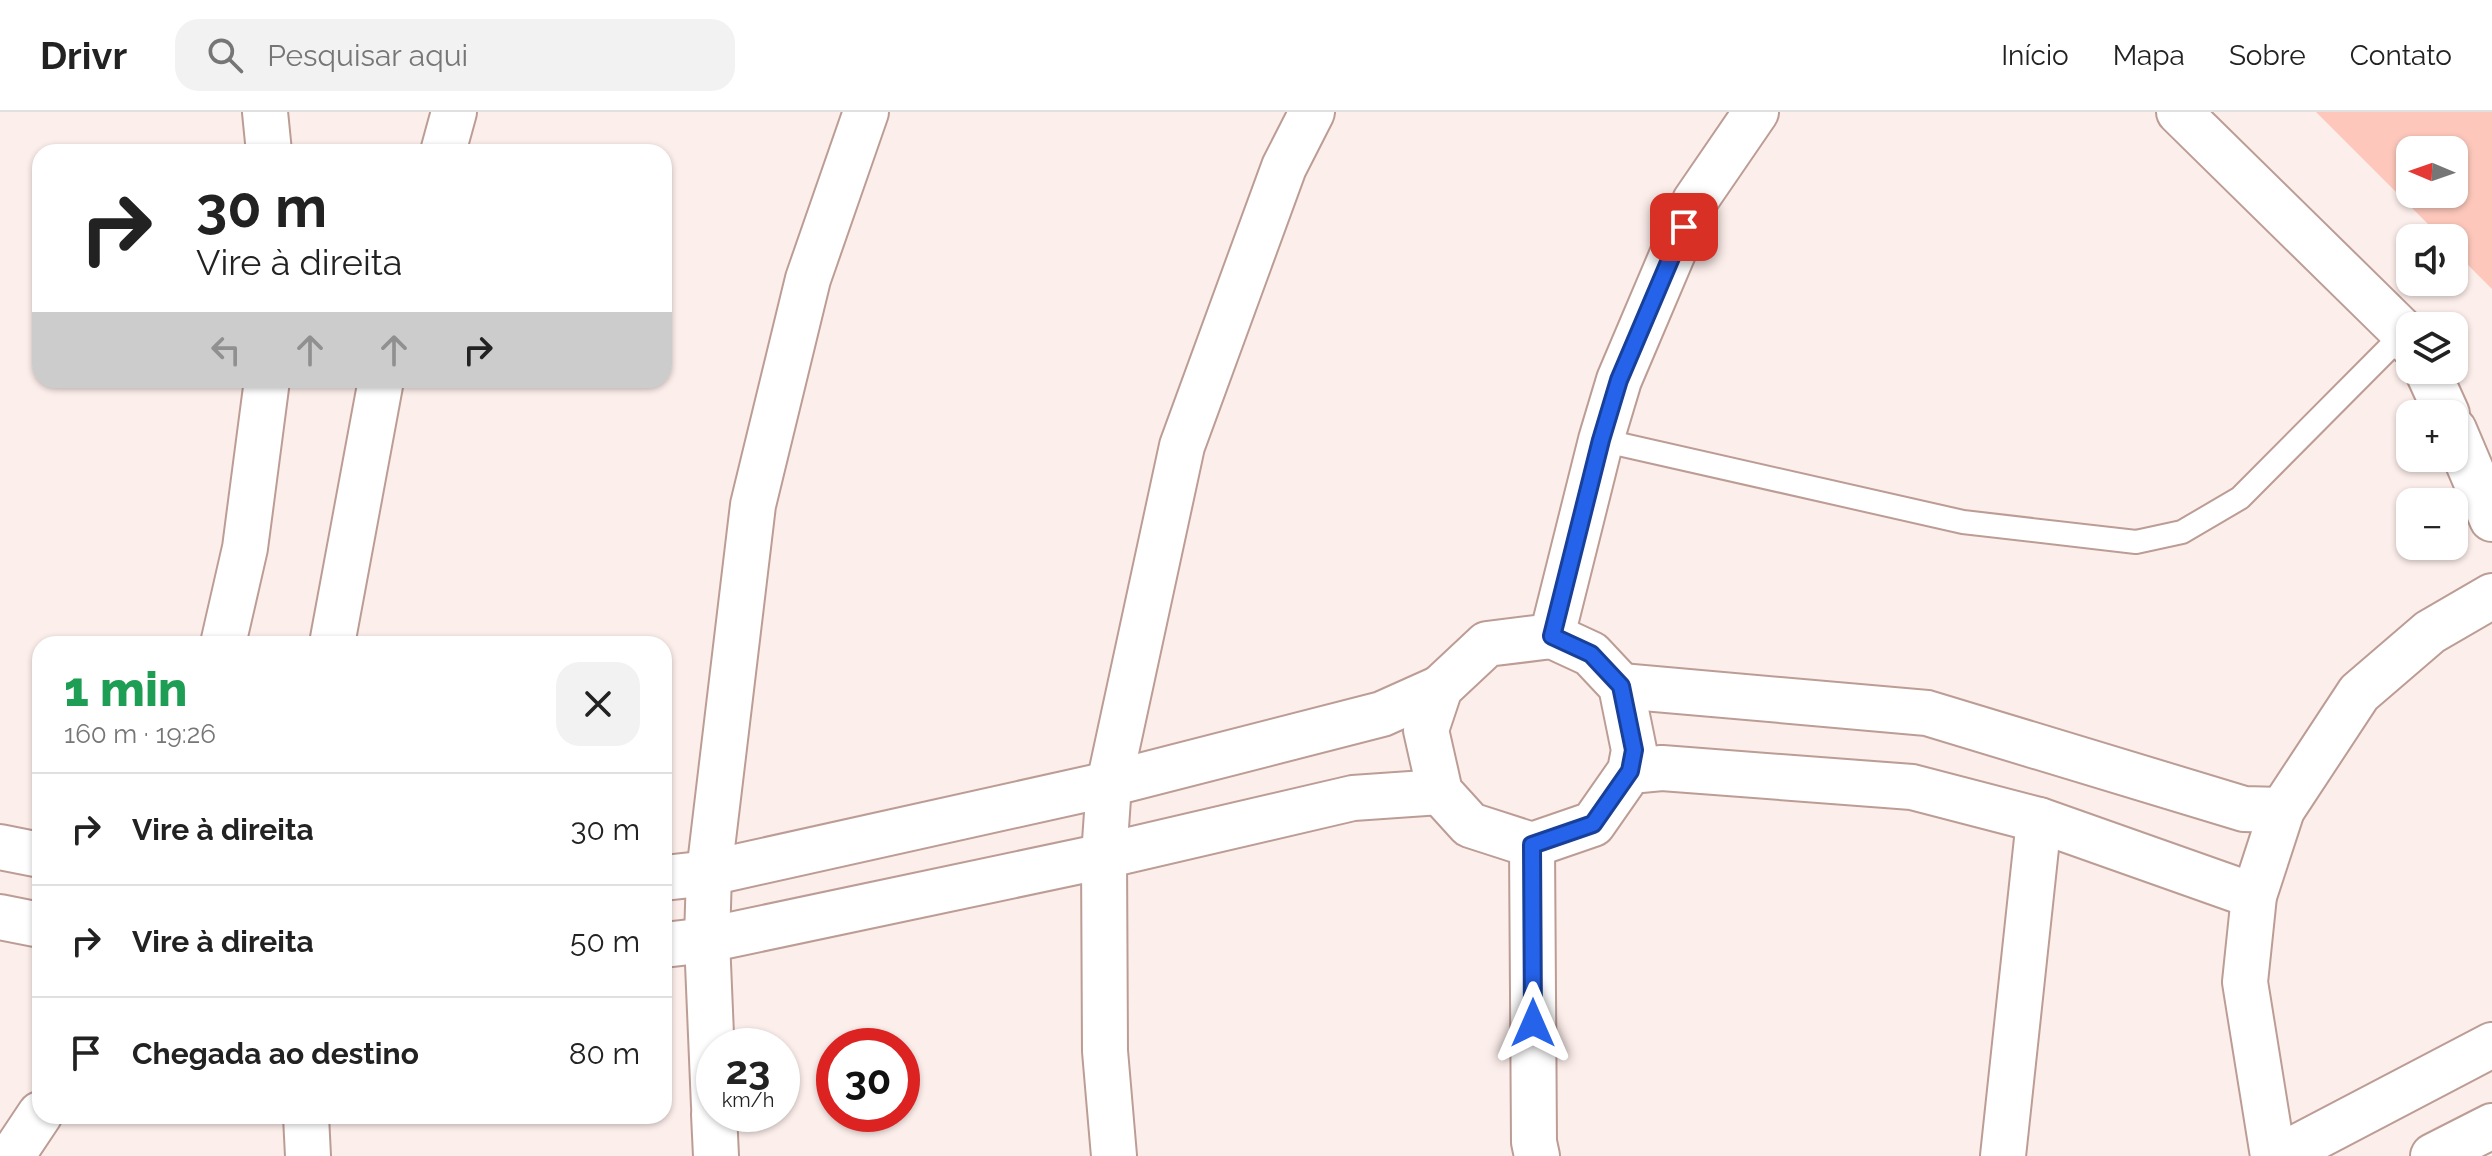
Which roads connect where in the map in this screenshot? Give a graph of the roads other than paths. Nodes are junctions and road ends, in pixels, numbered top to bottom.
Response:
1 (265, 112) edge
2 (454, 112) edge
3 (866, 112) edge
4 (1312, 112) edge
5 (1756, 112) edge
6 (2179, 112) edge
7 (268, 144) edge
8 (445, 144) edge
9 (2396, 327) edge
10 (2396, 349) edge
11 (266, 388) edge
12 (380, 388) edge
13 (1601, 440) junction
14 (2468, 463) edge
15 (2492, 519) edge
16 (2492, 596) edge
17 (225, 636) edge
18 (333, 636) edge
19 (1552, 636) junction
20 (1621, 686) junction
21 (1440, 688) junction
22 (1630, 771) junction
23 (1109, 784) junction
24 (1440, 792) junction
25 (2282, 810) junction
26 (2039, 820) junction
27 (1532, 845) junction
28 (0, 847) edge
29 (32, 853) edge
30 (1104, 856) junction
31 (709, 873) junction
32 (672, 877) edge
33 (2254, 896) junction
34 (0, 917) edge
35 (32, 923) edge
36 (707, 940) junction
37 (672, 944) edge
38 (711, 1028) edge
39 (2492, 1045) edge
40 (33, 1124) edge
41 (306, 1124) edge
42 (2492, 1126) edge
43 (715, 1132) edge
44 (12, 1156) edge
45 (308, 1156) edge
46 (716, 1156) edge
47 (1114, 1156) edge
48 (1537, 1156) edge
49 (2003, 1156) edge
50 (2273, 1156) edge
51 (2280, 1156) edge
52 (2433, 1156) edge

1 - 7 street
2 - 8 street
3 - 31 street
4 - 23 street
5 - 13 street
6 - 9 street
10 - 13 lane
11 - 17 street
12 - 18 street
13 - 19 street
14 - 15 street
16 - 25 street
19 - 20 street
19 - 21 street
20 - 22 street
20 - 25 street
21 - 23 street
21 - 24 street
22 - 26 street
22 - 27 street
23 - 30 street
23 - 31 street
24 - 27 street
24 - 30 street
25 - 33 street
26 - 33 street
26 - 49 street
27 - 48 street
28 - 29 street
30 - 36 street
30 - 47 street
31 - 32 street
31 - 36 street
33 - 50 street
34 - 35 street
36 - 37 street
36 - 38 street
39 - 51 street
40 - 44 street
41 - 45 street
42 - 52 street
43 - 46 street

